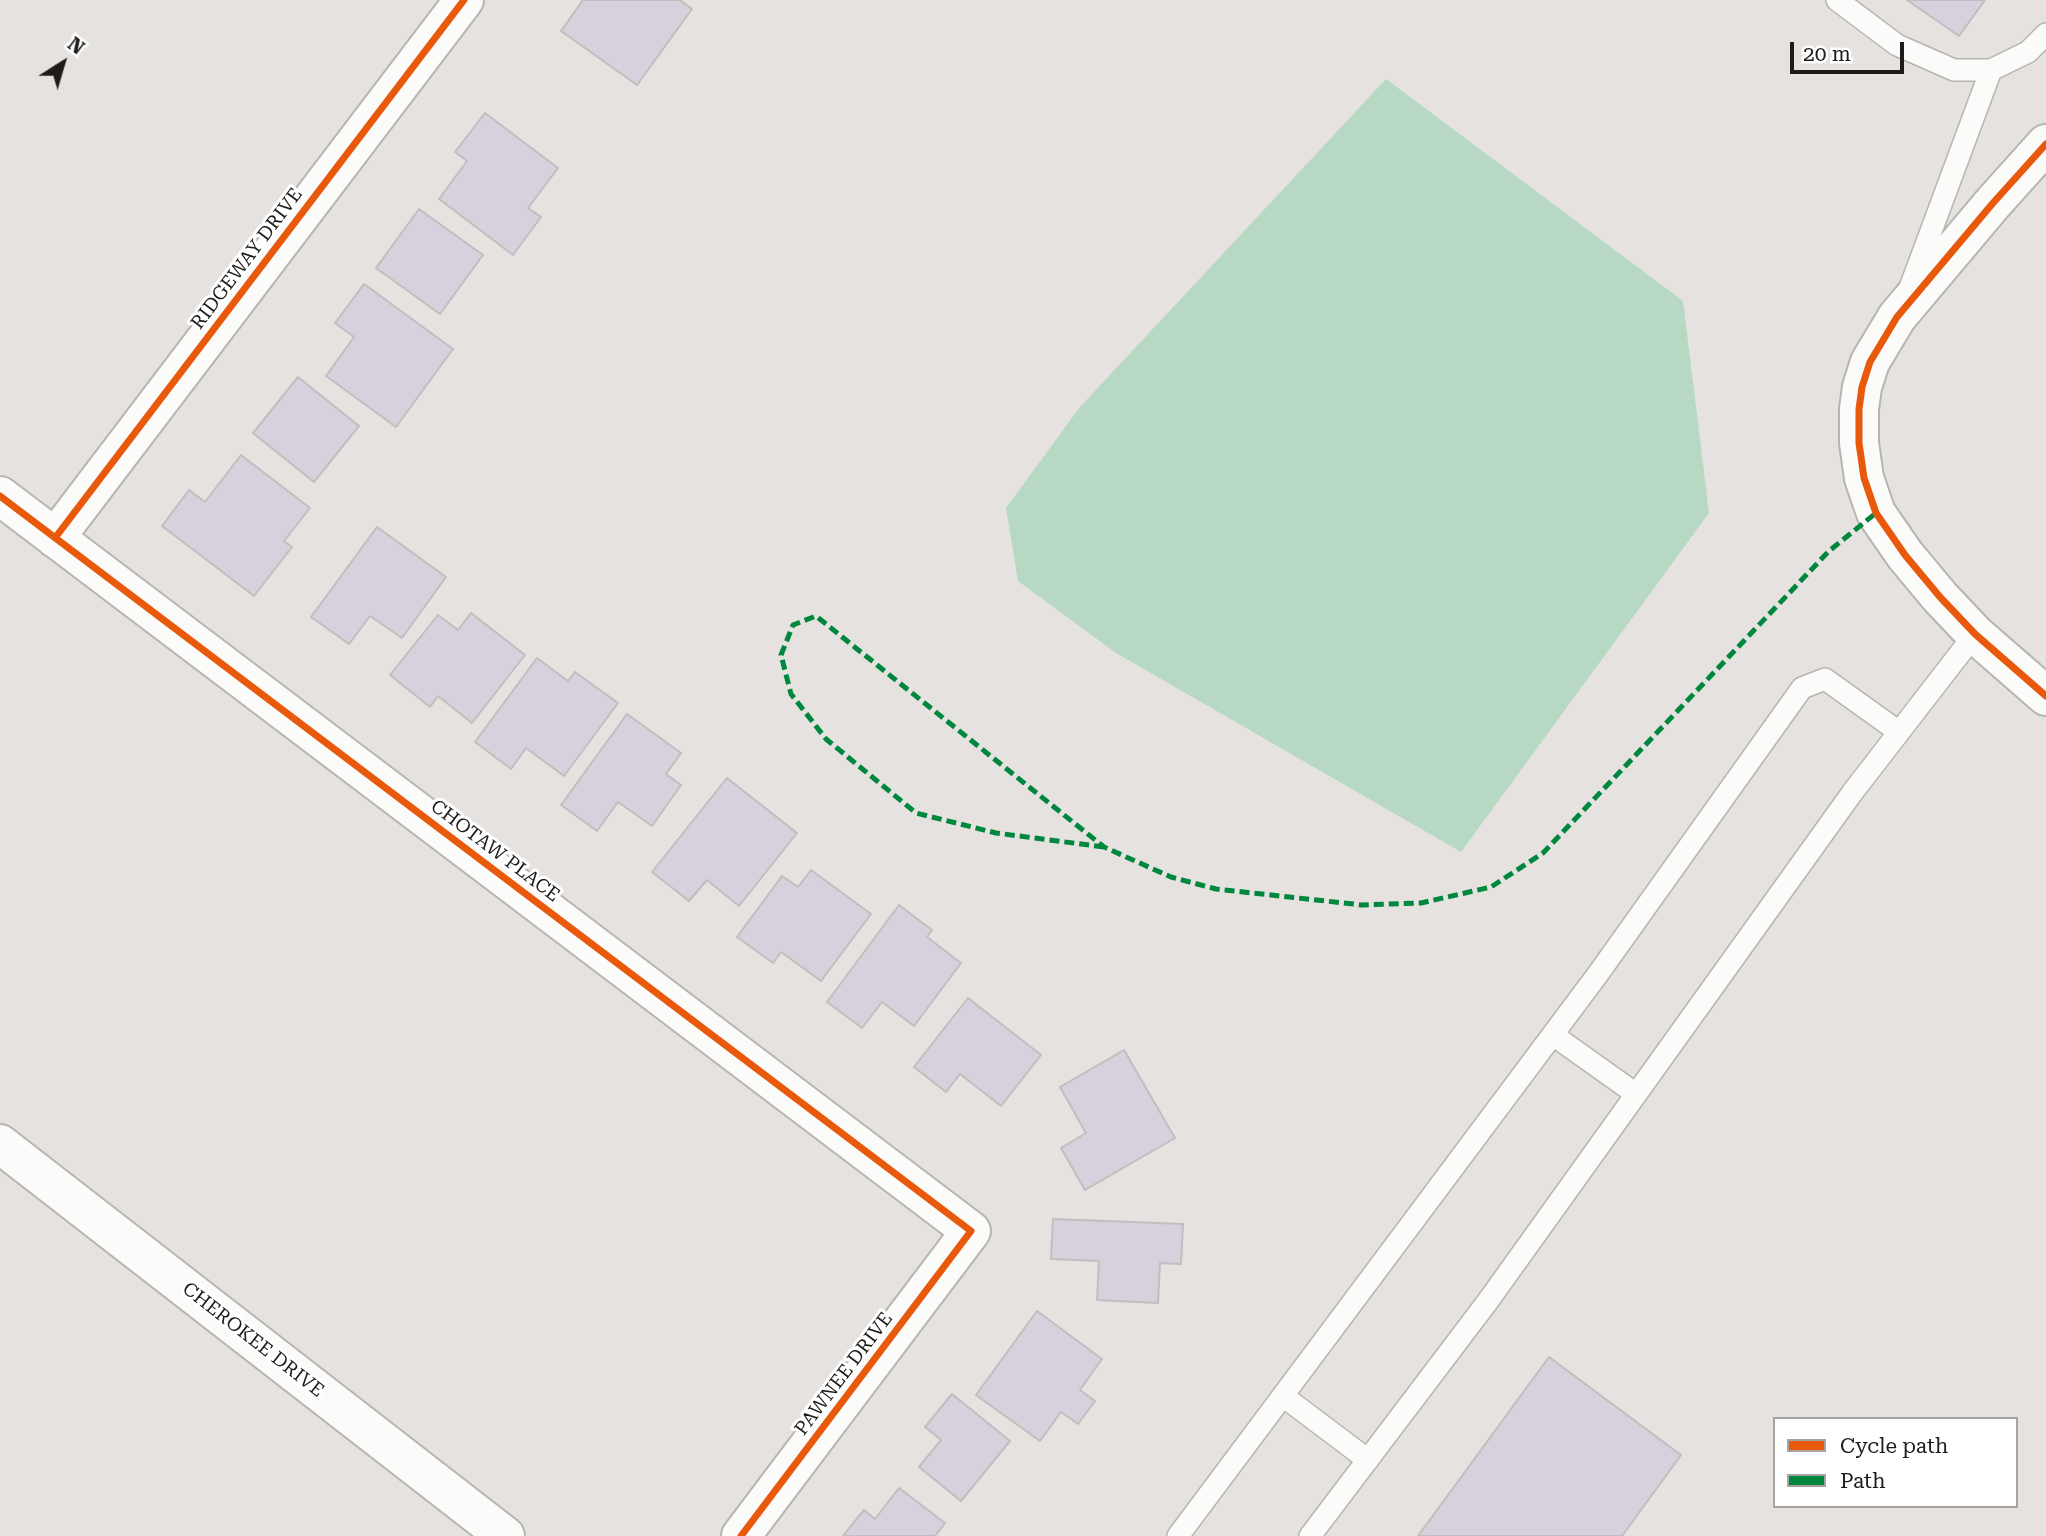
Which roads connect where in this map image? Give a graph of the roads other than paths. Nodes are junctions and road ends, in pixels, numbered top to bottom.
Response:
1 (464, 0) edge
2 (1837, 0) edge
3 (2046, 34) edge
4 (1991, 70) junction
5 (2046, 144) edge
6 (1900, 313) junction
7 (0, 496) edge
8 (55, 538) junction
9 (1975, 634) junction
10 (2046, 696) edge
11 (1899, 732) junction
12 (1553, 1035) junction
13 (1636, 1094) junction
14 (0, 1144) edge
15 (971, 1231) joint
16 (1283, 1396) junction
17 (1368, 1460) junction
18 (505, 1536) edge
19 (741, 1536) edge
20 (1178, 1536) edge
21 (1310, 1536) edge

1 - 8 street, RIDGEWAY DRIVE
2 - 4 lane
3 - 4 lane
4 - 6 lane
5 - 6 street
6 - 9 street
7 - 8 street, CHOTAW PLACE
8 - 15 street, CHOTAW PLACE
9 - 10 street
9 - 11 lane
11 - 12 lane
11 - 13 lane
12 - 13 lane
12 - 16 lane
13 - 17 lane
14 - 18 street, CHEROKEE DRIVE
15 - 19 street, PAWNEE DRIVE
16 - 17 lane
16 - 20 lane
17 - 21 lane

